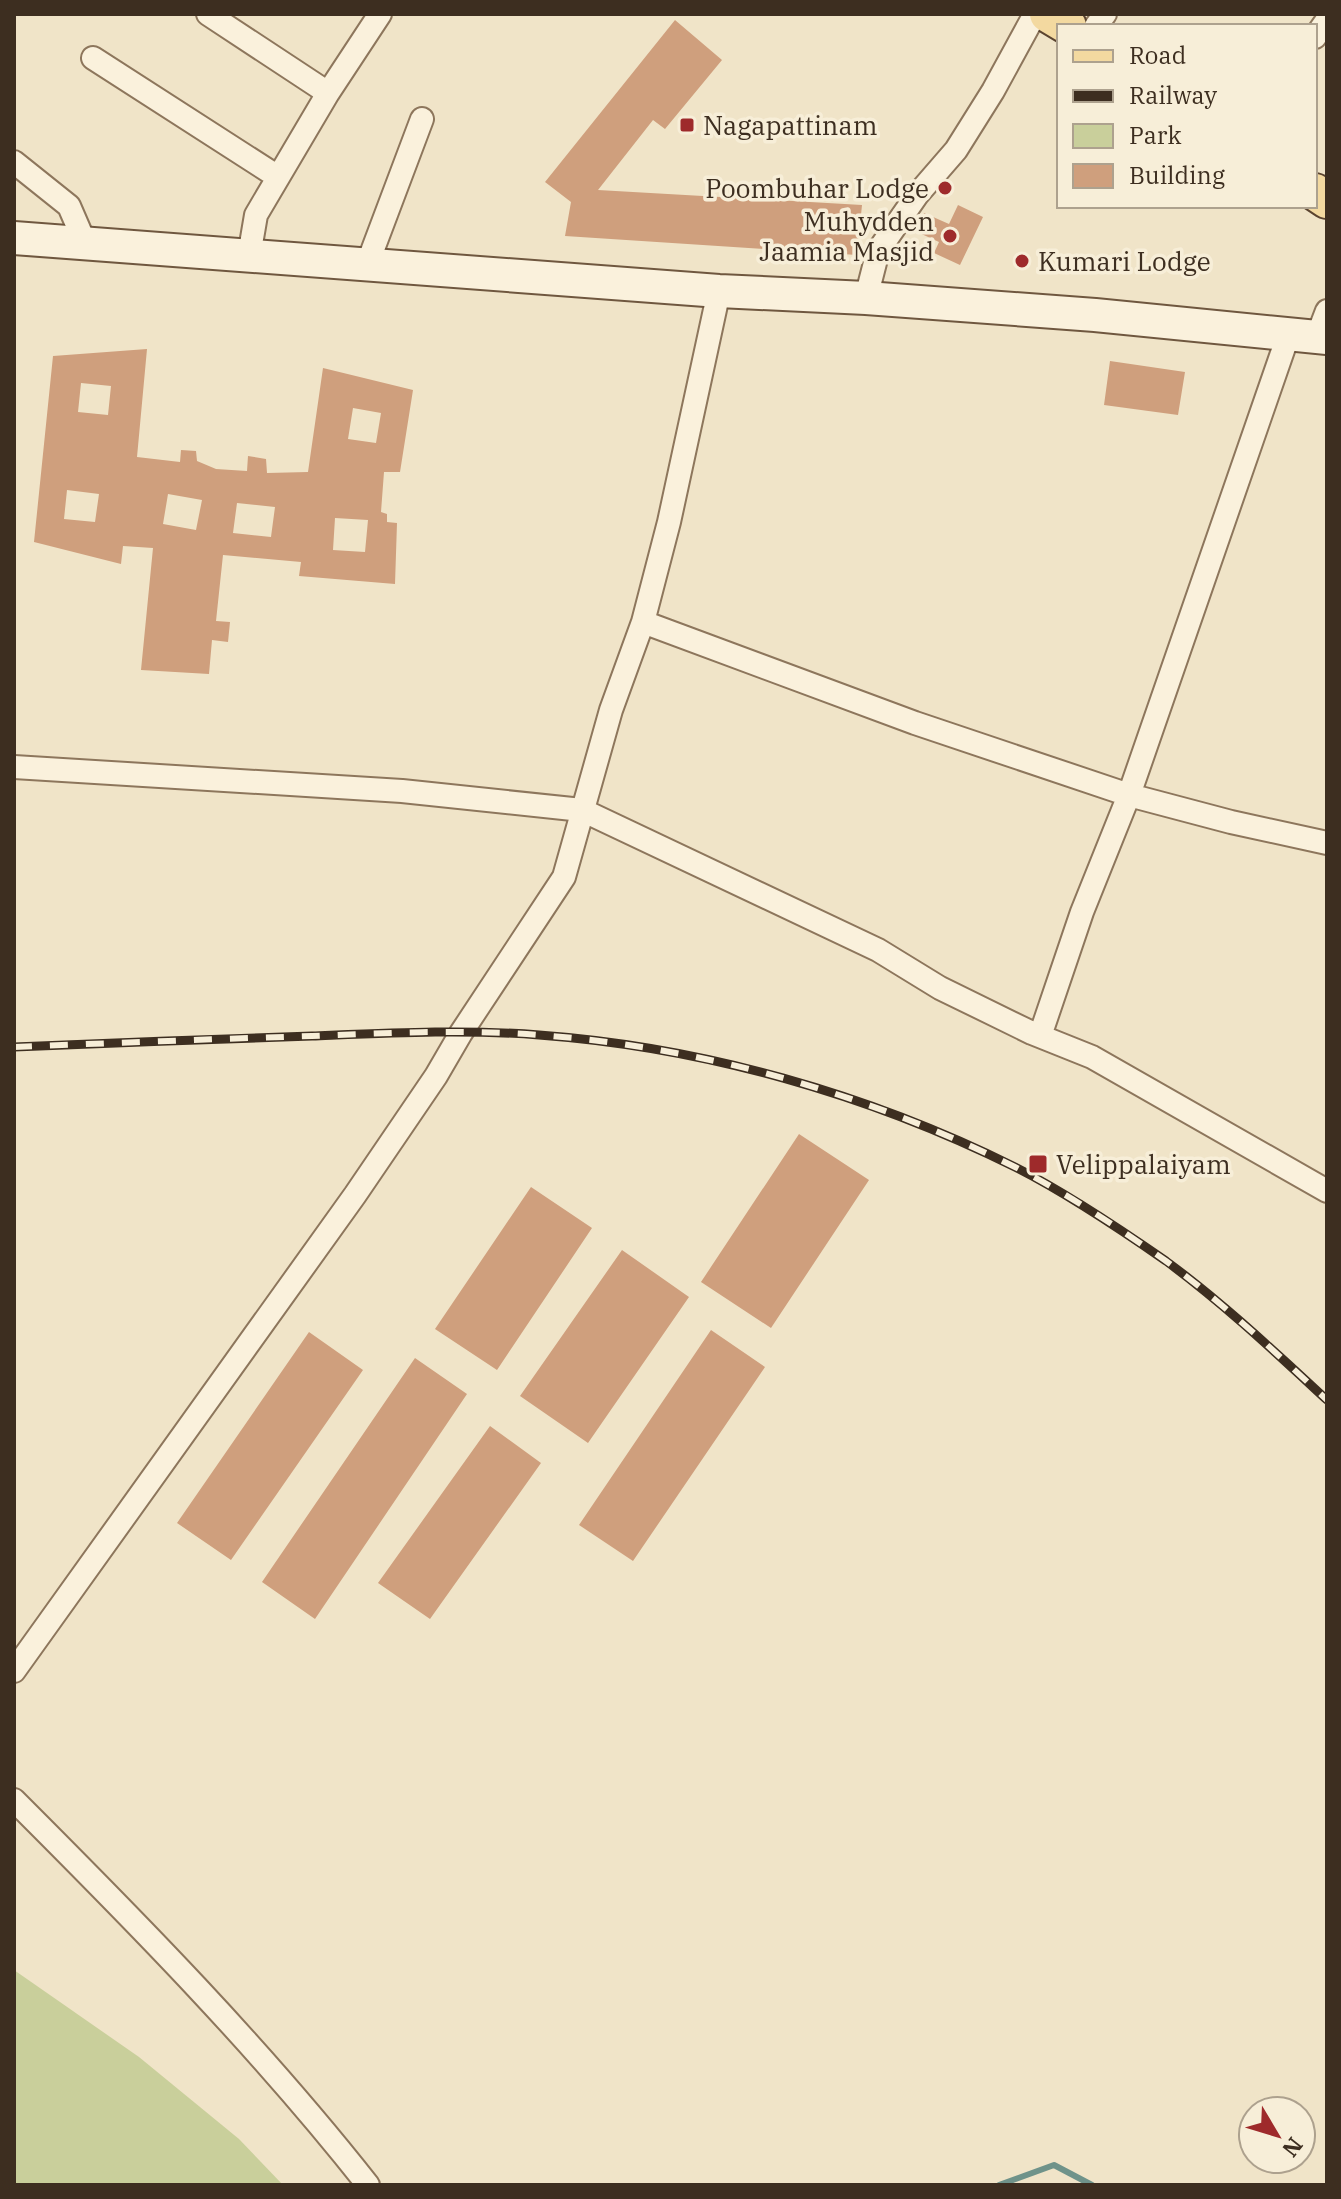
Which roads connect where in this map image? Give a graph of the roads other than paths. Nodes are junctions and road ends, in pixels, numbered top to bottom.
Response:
1 (208, 14) edge
2 (380, 14) edge
3 (1035, 14) edge
4 (93, 58) dead end
5 (328, 93) junction
6 (422, 119) dead end
7 (14, 162) edge
8 (278, 177) junction
9 (14, 238) edge
10 (85, 243) junction
11 (249, 256) junction
12 (367, 265) junction
13 (719, 291) junction
14 (866, 298) junction
15 (1315, 330) edge
16 (643, 622) junction
17 (14, 767) edge
18 (1129, 795) junction
19 (582, 810) junction
20 (1327, 843) edge
21 (1040, 1036) junction
22 (1327, 1191) edge
23 (14, 1671) edge
24 (14, 1800) edge
25 (368, 2185) edge

1 - 5 street
2 - 5 street
3 - 14 street
4 - 8 street
5 - 8 street
6 - 12 street
7 - 10 street
8 - 11 street
9 - 10 main road
10 - 11 main road
11 - 12 main road
12 - 13 main road
13 - 14 main road
13 - 16 street
14 - 15 main road
15 - 18 street
16 - 18 street
16 - 19 street
17 - 19 street
18 - 20 street
18 - 21 street
19 - 21 street
19 - 23 street
21 - 22 street
24 - 25 street

